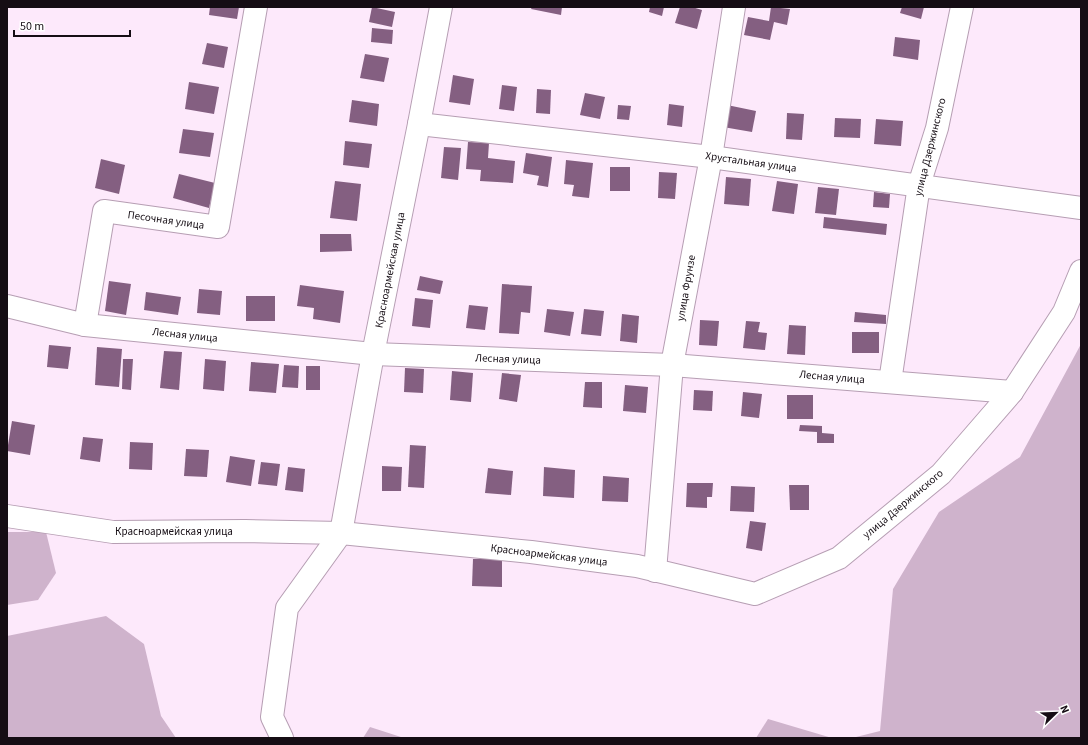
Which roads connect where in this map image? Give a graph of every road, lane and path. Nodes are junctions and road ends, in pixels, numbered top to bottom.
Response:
1 (256, 7) edge
2 (441, 7) edge
3 (734, 7) edge
4 (962, 7) edge
5 (419, 124) junction
6 (710, 157) junction
7 (919, 186) junction
8 (1081, 208) edge
9 (1081, 271) edge
10 (7, 306) edge
11 (85, 325) junction
12 (374, 354) junction
13 (672, 365) junction
14 (890, 382) junction
15 (1012, 392) junction
16 (7, 516) edge
17 (341, 533) junction
18 (646, 568) junction
19 (282, 738) edge

1 - 11 street, Песочная улица
2 - 5 street, Красноармейская улица
3 - 6 street, улица Фрунзе
4 - 7 street, улица Дзержинского
5 - 6 street, Хрустальная улица
5 - 12 street, Красноармейская улица
6 - 7 street, Хрустальная улица
6 - 13 street, улица Фрунзе
7 - 8 street, Хрустальная улица
7 - 14 street, улица Дзержинского
9 - 15 street, улица Дзержинского
10 - 11 street, Лесная улица
11 - 12 street, Лесная улица
12 - 13 street, Лесная улица
12 - 17 street, Красноармейская улица
13 - 14 street, Лесная улица
13 - 18 street, улица Фрунзе
14 - 15 street, Лесная улица
15 - 18 street, улица Дзержинского
16 - 17 street, Красноармейская улица
17 - 18 street, Красноармейская улица
17 - 19 street

